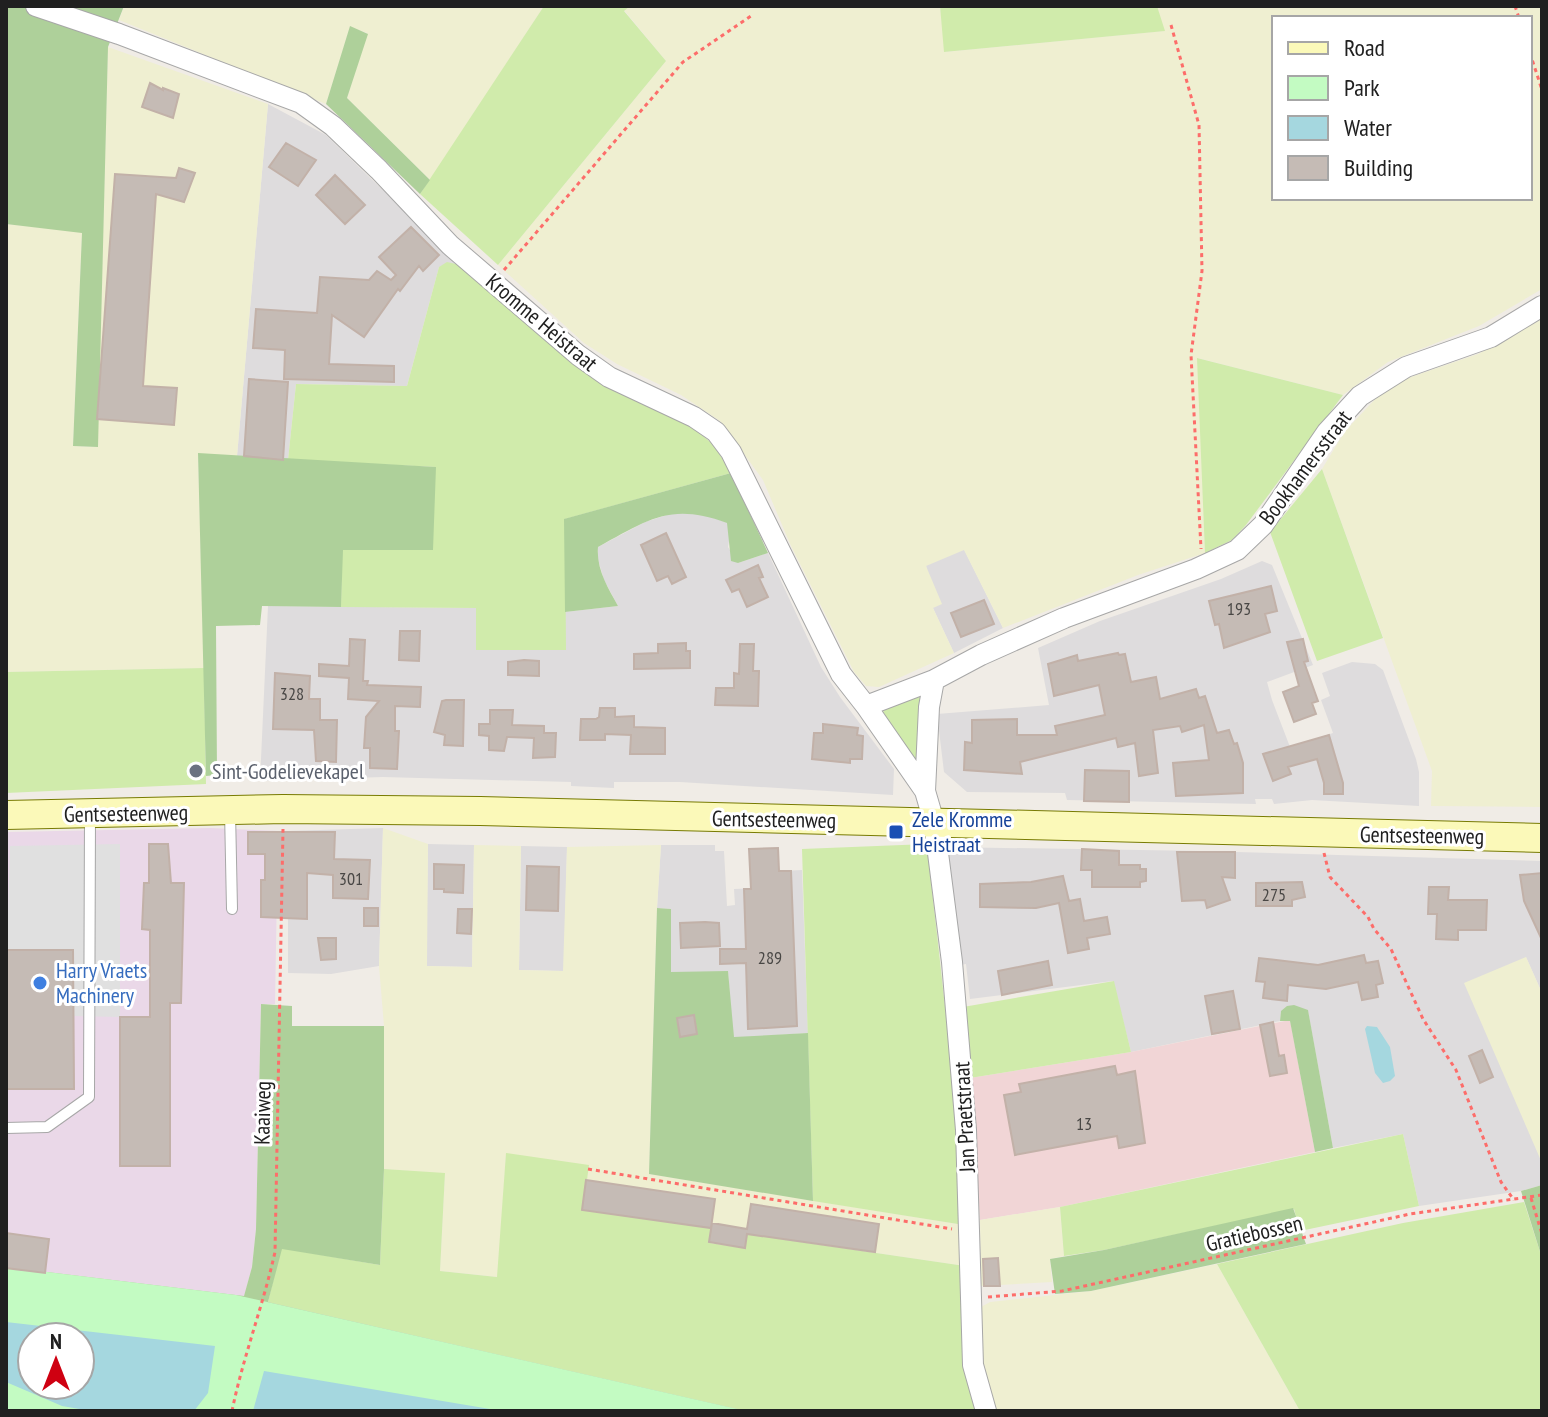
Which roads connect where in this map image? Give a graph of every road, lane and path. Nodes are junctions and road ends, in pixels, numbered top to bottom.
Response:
1 (36, 6) edge
2 (751, 16) dead end
3 (1171, 25) dead end
4 (1532, 59) edge
5 (1542, 90) edge
6 (494, 283) junction
7 (1542, 306) edge
8 (1202, 566) junction
9 (934, 680) junction
10 (866, 706) junction
11 (925, 791) junction
12 (283, 809) junction
13 (230, 811) junction
14 (90, 813) junction
15 (6, 815) edge
16 (934, 822) junction
17 (1321, 832) junction
18 (1542, 838) edge
19 (232, 909) dead end
20 (6, 1128) edge
21 (588, 1169) dead end
22 (1542, 1195) edge
23 (1531, 1198) junction
24 (1514, 1200) junction
25 (969, 1228) junction
26 (1542, 1234) edge
27 (972, 1298) junction
28 (232, 1411) edge
29 (986, 1411) edge

1 - 6 street, Kromme Heistraat
2 - 6 path
3 - 8 path
4 - 5 path
6 - 10 street, Kromme Heistraat
7 - 8 street, Bookhamersstraat
8 - 9 street, Bookhamersstraat
9 - 10 street, Bookhamersstraat
9 - 11 street
10 - 11 street, Kromme Heistraat
11 - 16 street, Kromme Heistraat
12 - 13 main road, Gentsesteenweg
12 - 16 main road, Gentsesteenweg
12 - 28 path, Kaaiweg
13 - 14 main road, Gentsesteenweg
13 - 19 lane
14 - 15 main road, Gentsesteenweg
14 - 20 lane
16 - 17 main road, Gentsesteenweg
16 - 25 street, Jan Praetstraat
17 - 18 main road, Gentsesteenweg
17 - 24 path
21 - 25 path
22 - 23 path, Gratiebossen
23 - 24 path, Gratiebossen
23 - 26 path
24 - 27 path, Gratiebossen
25 - 27 street, Jan Praetstraat
27 - 29 street, Jan Praetstraat

